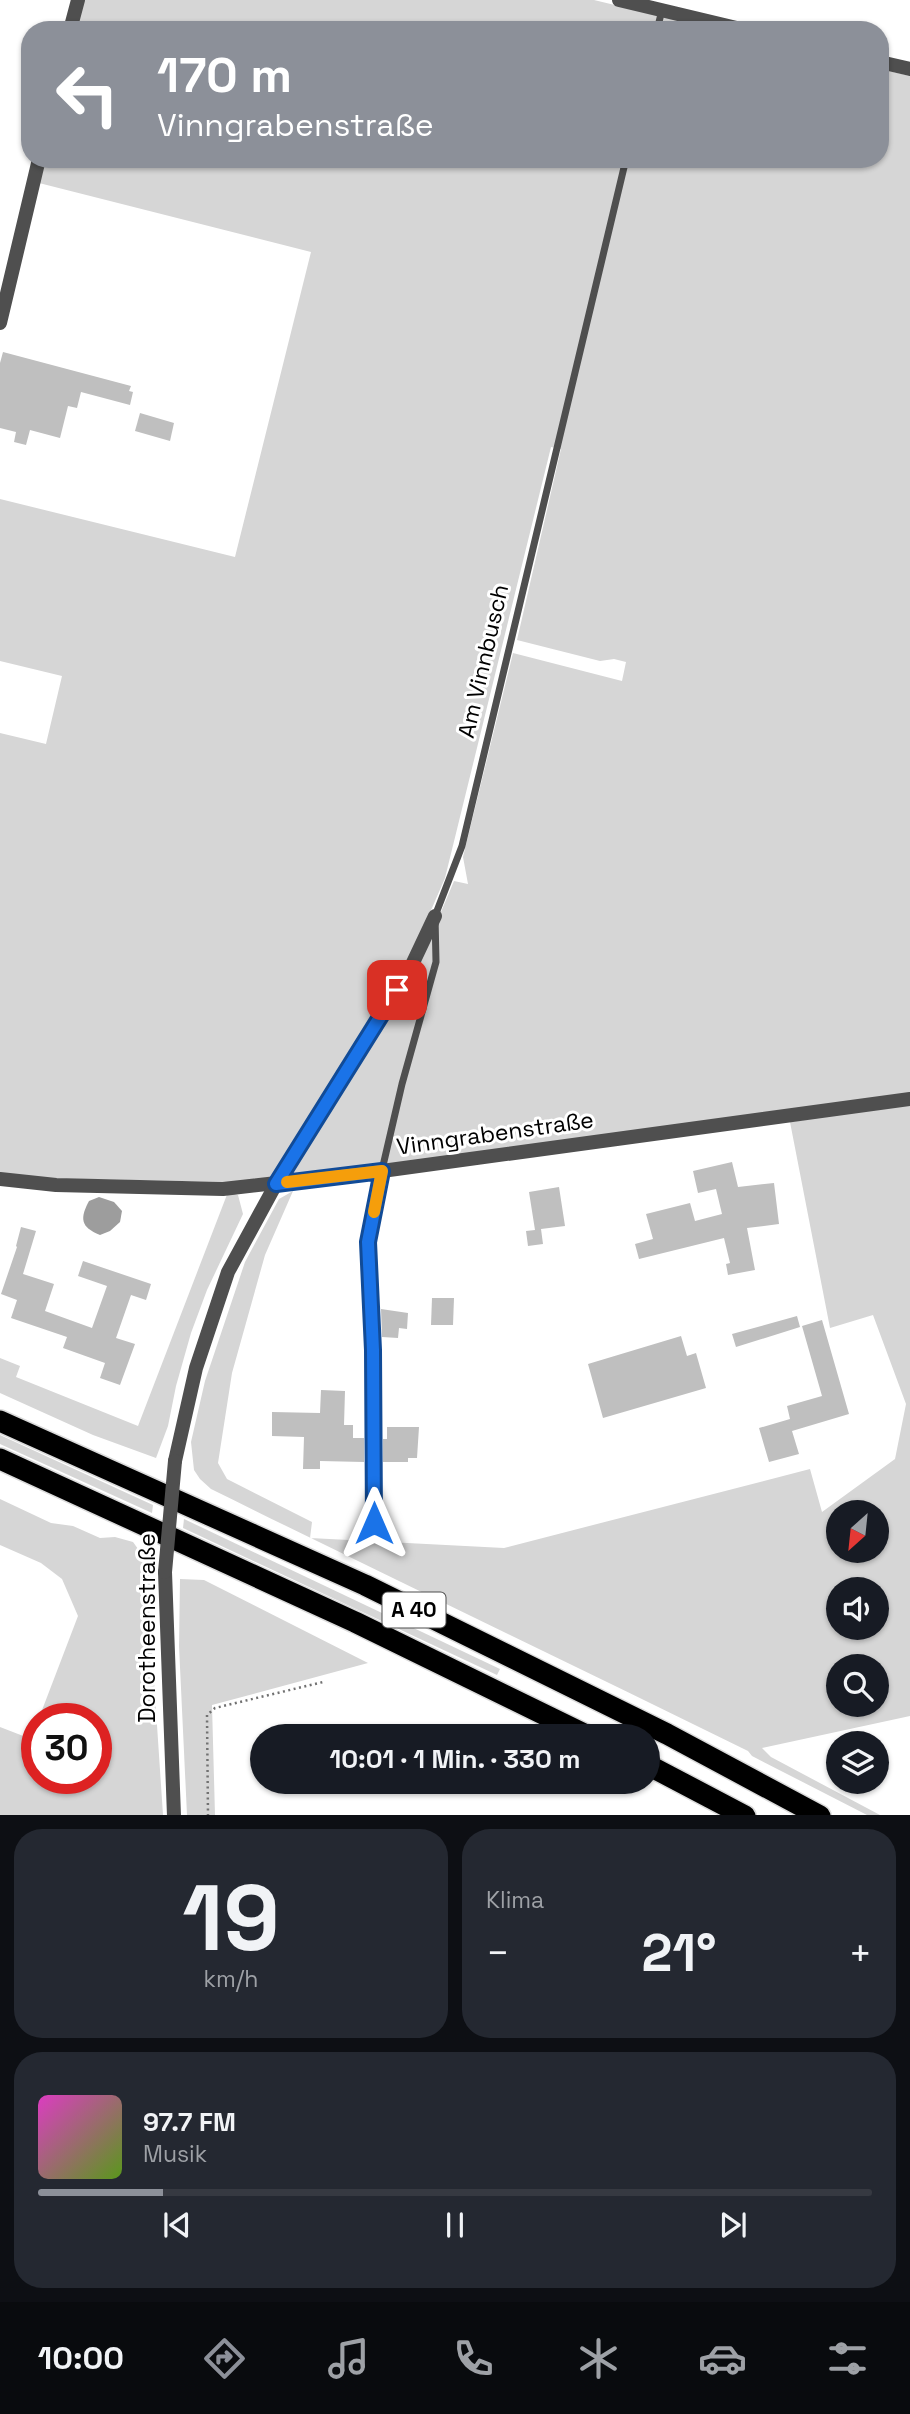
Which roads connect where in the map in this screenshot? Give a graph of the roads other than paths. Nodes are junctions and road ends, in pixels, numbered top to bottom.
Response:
1 (78, 0) edge
2 (619, 0) edge
3 (663, 5) edge
4 (73, 21) edge
5 (715, 21) edge
6 (889, 64) edge
7 (910, 69) edge
8 (37, 168) edge
9 (624, 168) edge
10 (0, 323) edge
11 (435, 916) junction
12 (910, 1099) edge
13 (382, 1171) junction
14 (0, 1179) edge
15 (276, 1184) junction
16 (0, 1421) edge
17 (0, 1459) edge
18 (374, 1523) dead end
19 (563, 1724) edge
20 (660, 1771) edge
21 (174, 1815) edge
22 (745, 1815) edge
23 (820, 1815) edge

1 - 4 street
2 - 3 street
3 - 5 street
6 - 7 street
8 - 10 street
9 - 11 lane, Am Vinnbusch
11 - 13 lane, Am Vinnbusch
11 - 15 street, Dorotheenstraße
12 - 13 street, Vinngrabenstraße
13 - 15 street, Vinngrabenstraße
13 - 18 street
14 - 15 street, Vinngrabenstraße
15 - 21 street, Dorotheenstraße, bridge
16 - 23 highway, A 40
17 - 19 highway, A 40
20 - 22 highway

